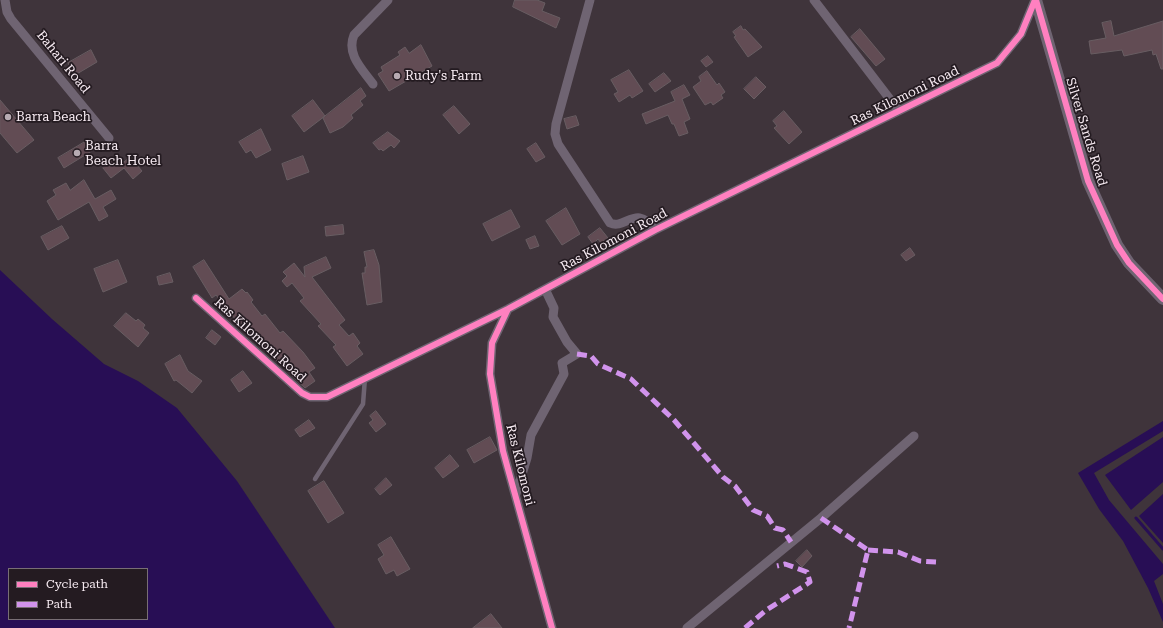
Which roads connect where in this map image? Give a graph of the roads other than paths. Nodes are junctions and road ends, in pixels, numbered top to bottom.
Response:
1 (5, 0) edge
2 (388, 0) edge
3 (590, 0) edge
4 (814, 0) edge
5 (1035, 0) edge
6 (373, 84) dead end
7 (899, 110) junction
8 (109, 138) dead end
9 (655, 230) junction
10 (545, 289) junction
11 (196, 298) dead end
12 (1163, 299) edge
13 (508, 309) junction
14 (365, 378) junction
15 (914, 436) dead end
16 (315, 479) dead end
17 (516, 494) junction
18 (552, 628) edge
19 (687, 628) edge

1 - 8 street, Bahari Road
2 - 6 street
3 - 9 street
4 - 7 street
5 - 7 street, Ras Kilomoni Road
5 - 12 street, Silver Sands Road
7 - 9 street, Ras Kilomoni Road
9 - 10 street, Ras Kilomoni Road
10 - 13 street, Ras Kilomoni Road
10 - 17 street
11 - 14 street, Ras Kilomoni Road
13 - 14 street, Ras Kilomoni Road
13 - 17 street, Ras Kilomoni
14 - 16 lane
15 - 19 street
17 - 18 street, Ras Kilomoni

